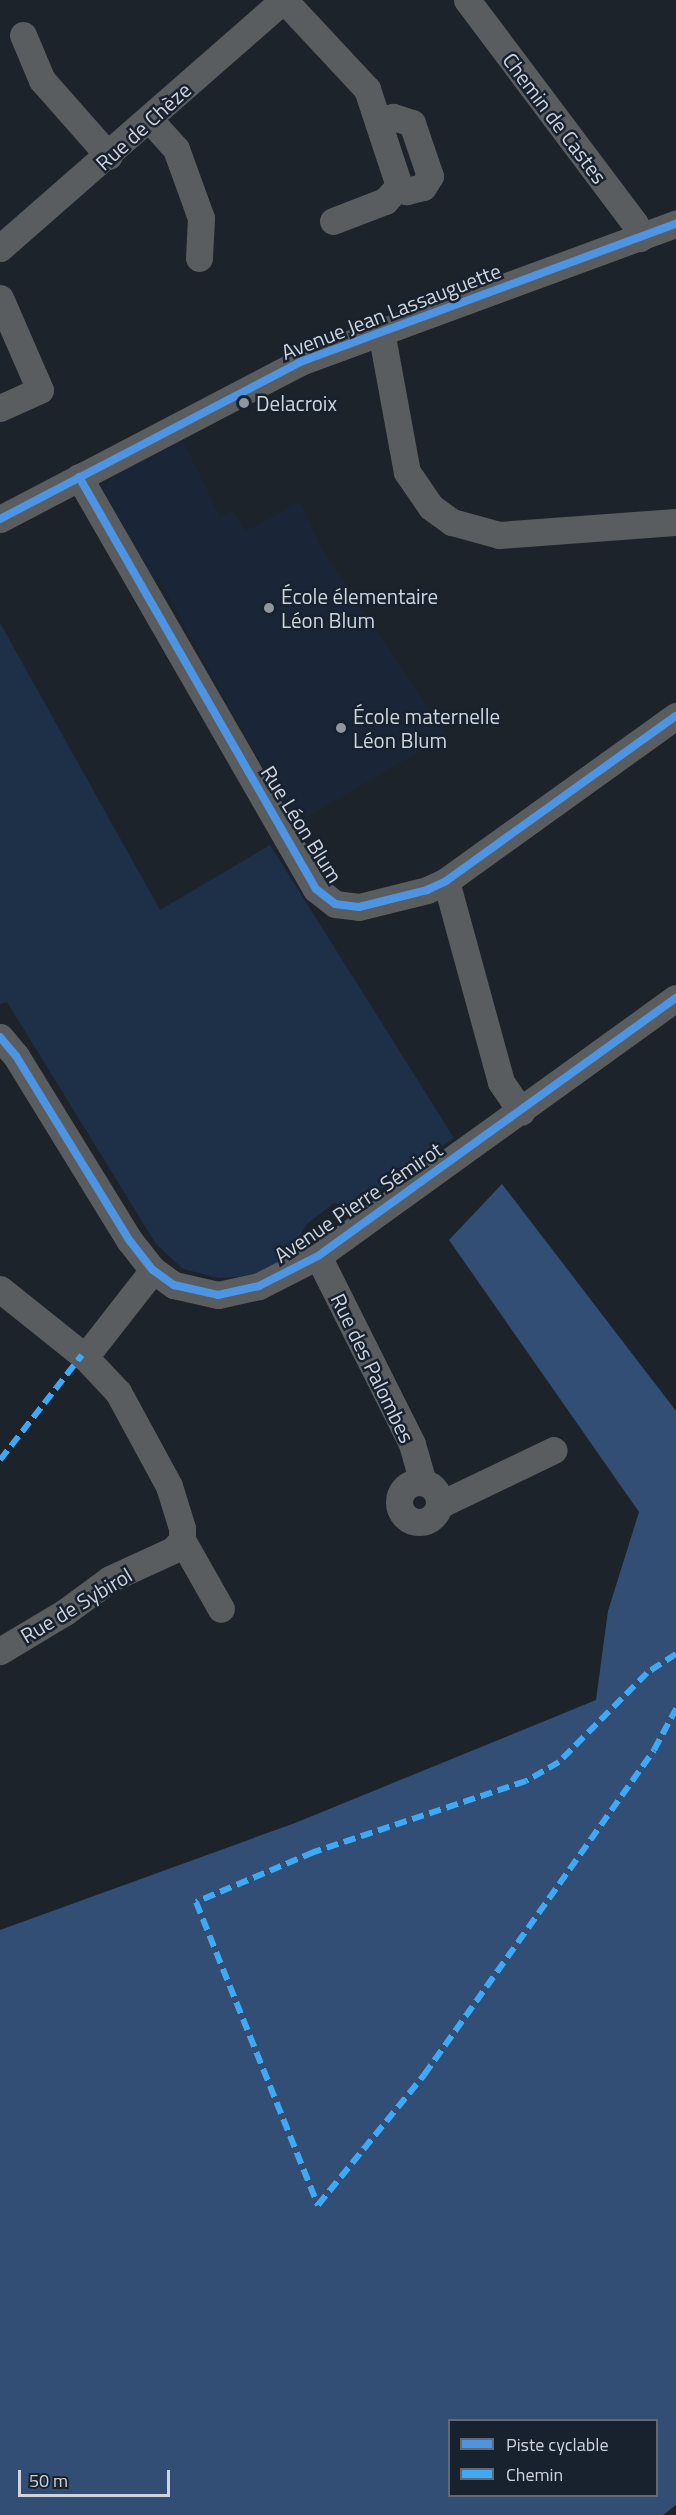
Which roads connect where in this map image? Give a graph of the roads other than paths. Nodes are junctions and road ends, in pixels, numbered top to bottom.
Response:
1 (284, 0) edge
2 (467, 0) edge
3 (23, 35) dead end
4 (150, 120) junction
5 (109, 156) junction
6 (333, 221) dead end
7 (676, 224) edge
8 (640, 238) junction
9 (0, 248) edge
10 (199, 258) dead end
11 (0, 298) edge
12 (381, 331) junction
13 (0, 408) edge
14 (79, 477) junction
15 (0, 519) edge
16 (676, 522) edge
17 (676, 716) edge
18 (446, 881) junction
19 (676, 998) edge
20 (5, 1053) edge
21 (521, 1112) junction
22 (318, 1256) junction
23 (153, 1270) junction
24 (0, 1289) edge
25 (85, 1357) junction
26 (554, 1450) dead end
27 (423, 1482) junction
28 (439, 1505) junction
29 (182, 1540) junction
30 (221, 1609) dead end
31 (0, 1651) edge

1 - 4 street, Rue de Chèze
1 - 6 street
2 - 8 street, Chemin de Castes
3 - 5 street
4 - 5 street, Rue de Chèze
4 - 10 street
5 - 9 street, Rue de Chèze
7 - 8 street, Avenue Jean Lassauguette
8 - 12 street, Avenue Jean Lassauguette
11 - 13 street
12 - 14 street, Avenue Jean Lassauguette
12 - 16 street
14 - 15 street, Avenue Jean Lassauguette
14 - 18 street, Rue Léon Blum
17 - 18 street, Rue Léon Blum
18 - 21 street
19 - 21 street, Avenue Pierre Sémirot
20 - 23 street, Avenue Pierre Sémirot
21 - 22 street, Avenue Pierre Sémirot
22 - 23 street, Avenue Pierre Sémirot
22 - 27 street, Rue des Palombes
23 - 25 street
24 - 25 street
25 - 29 street
26 - 28 street
27 - 28 street
27 - 28 street
29 - 30 street
29 - 31 street, Rue de Sybirol

